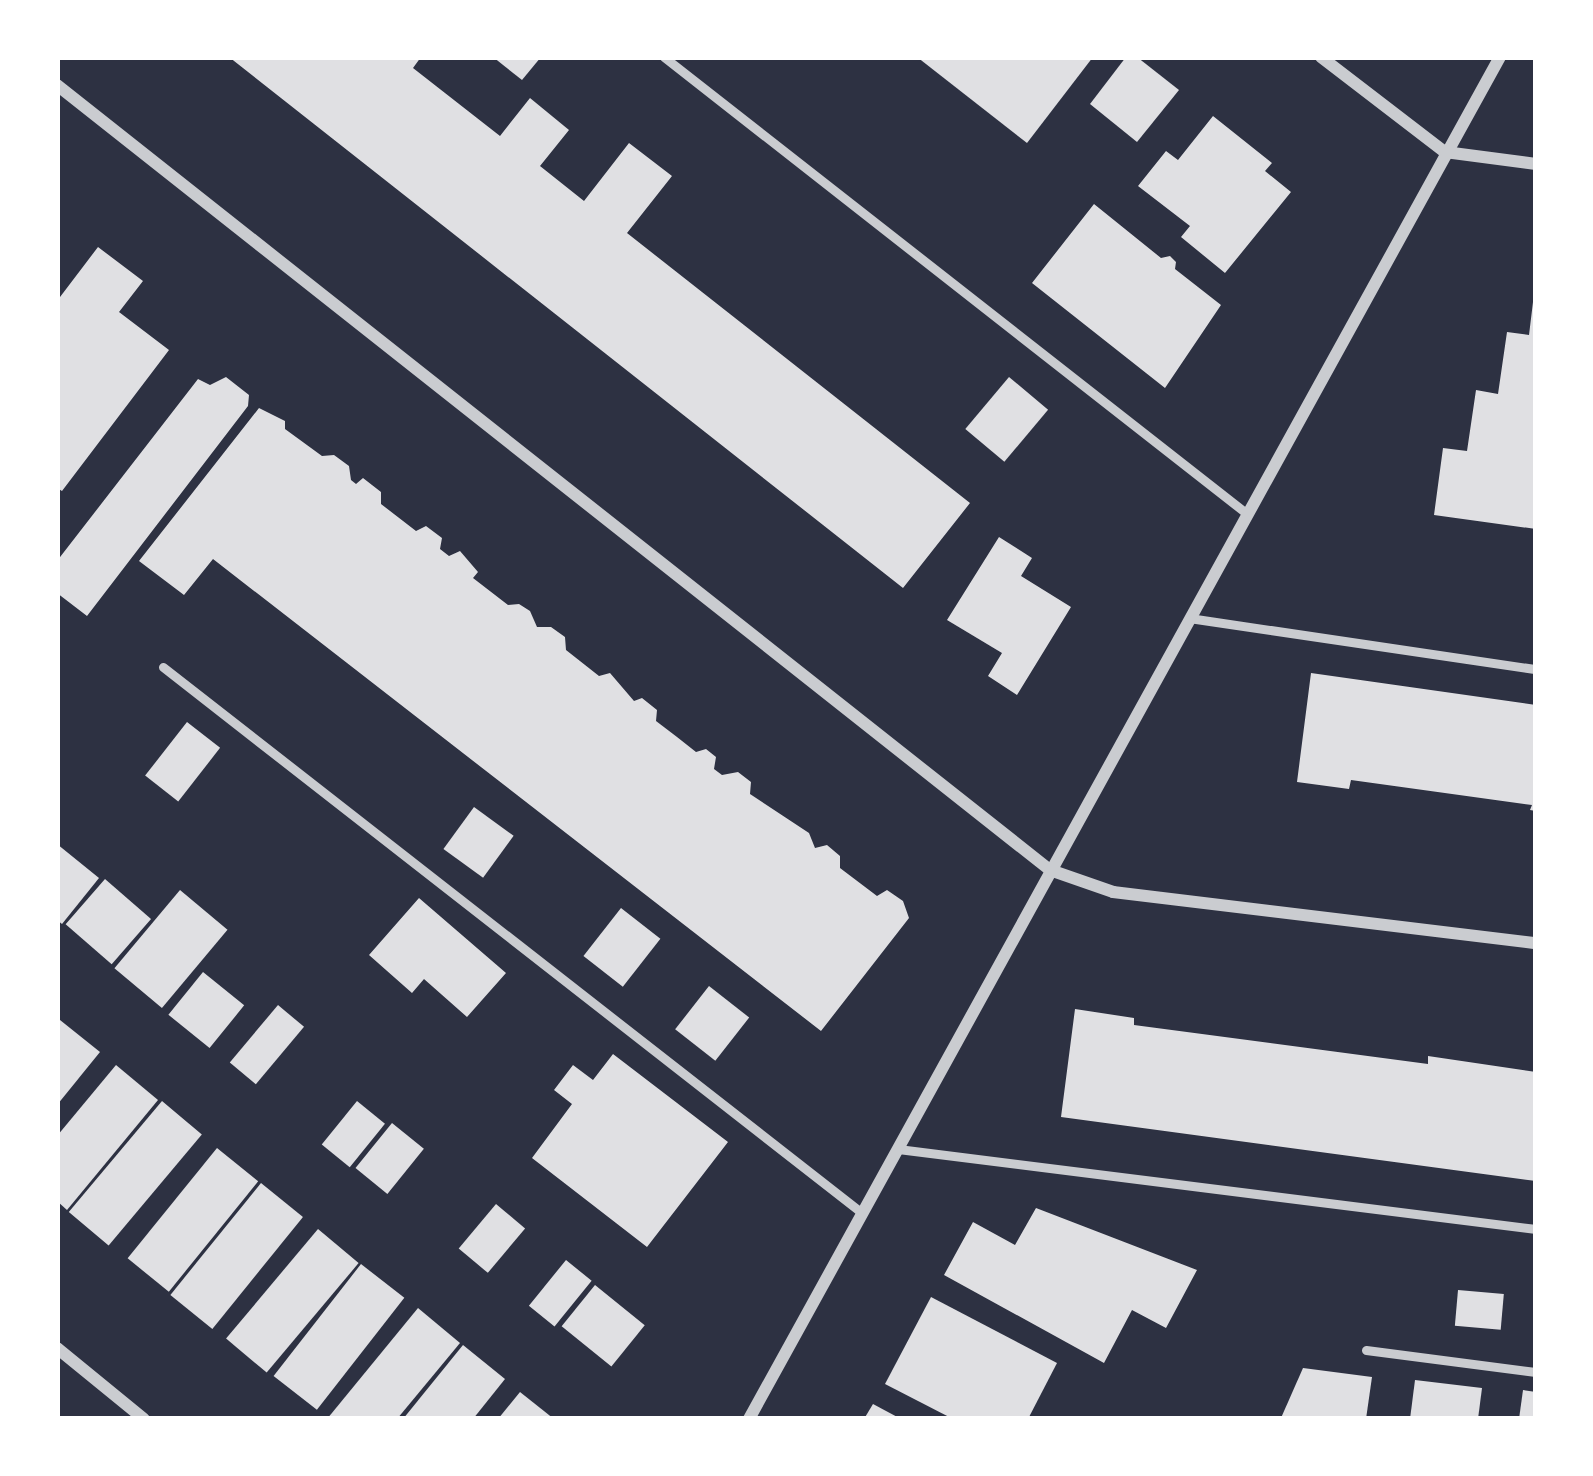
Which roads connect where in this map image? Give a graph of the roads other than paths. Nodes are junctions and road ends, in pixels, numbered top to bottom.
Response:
1 (664, 57) edge
2 (1321, 57) edge
3 (1500, 57) edge
4 (57, 85) edge
5 (1445, 152) junction
6 (1536, 164) edge
7 (1246, 513) junction
8 (1190, 618) junction
9 (163, 667) dead end
10 (1536, 669) edge
11 (1050, 870) junction
12 (1536, 943) edge
13 (898, 1149) junction
14 (862, 1213) junction
15 (1536, 1229) edge
16 (57, 1348) edge
17 (1366, 1349) dead end
18 (1536, 1372) edge
19 (144, 1419) edge
20 (749, 1419) edge

1 - 7 lane
2 - 5 street
3 - 5 street
4 - 11 street
5 - 6 street
5 - 7 street
7 - 8 street
8 - 10 lane
8 - 11 street
9 - 14 lane
11 - 12 street
11 - 13 street
13 - 14 street
13 - 15 lane
14 - 20 street
16 - 19 street
17 - 18 lane

